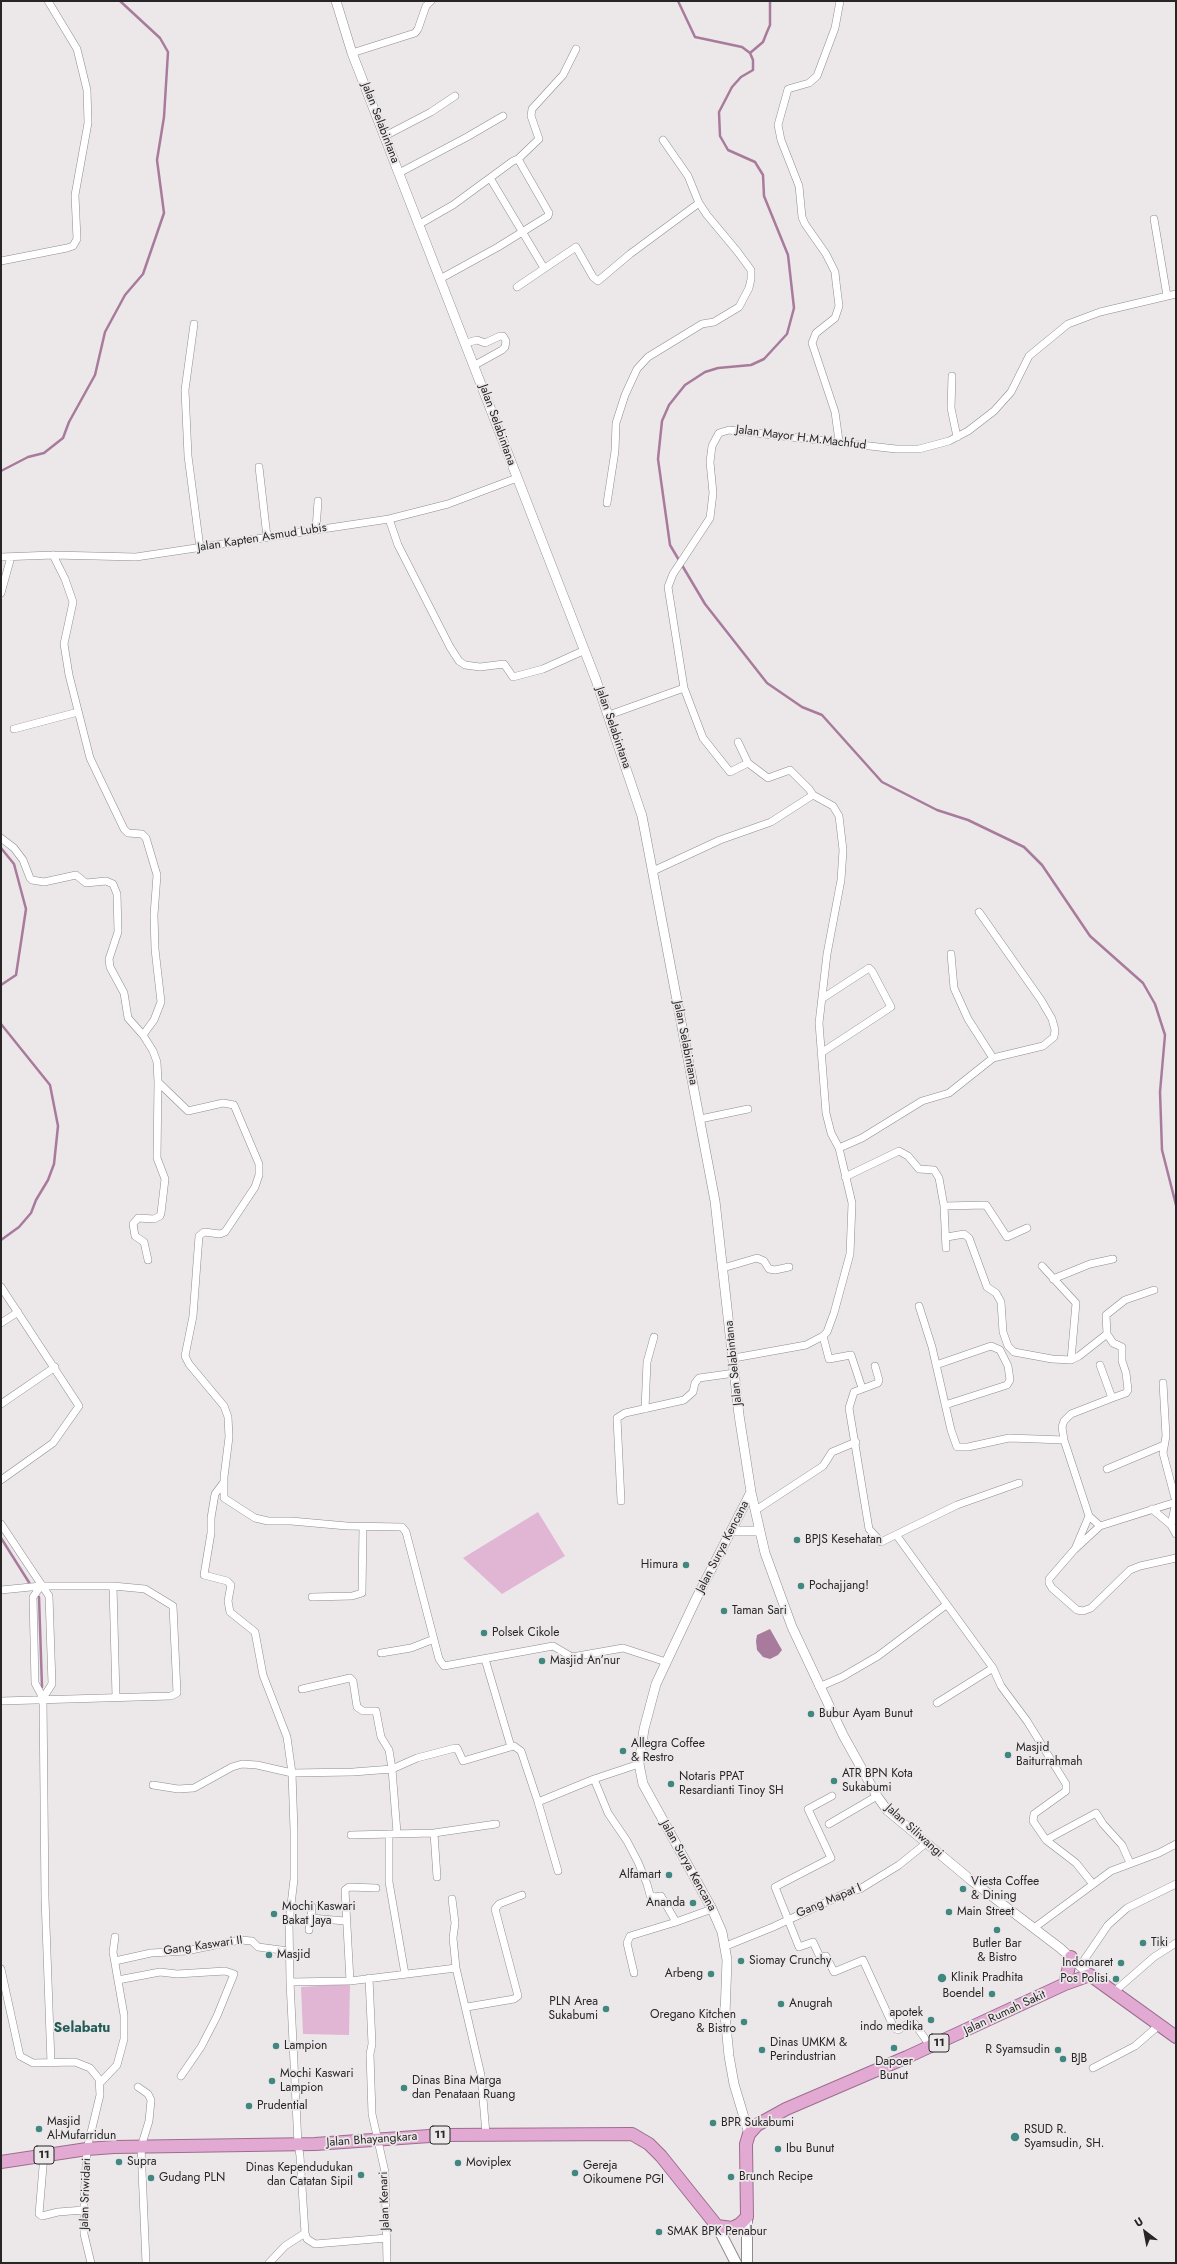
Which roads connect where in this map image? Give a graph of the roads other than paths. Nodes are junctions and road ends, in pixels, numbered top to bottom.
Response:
1 (48, 1) edge
2 (336, 1) edge
3 (431, 1) edge
4 (840, 1) edge
5 (576, 49) dead end
6 (352, 53) junction
7 (455, 96) dead end
8 (503, 116) dead end
9 (385, 136) junction
10 (663, 140) dead end
11 (518, 160) junction
12 (399, 173) junction
13 (490, 178) junction
14 (699, 203) junction
15 (1154, 219) dead end
16 (418, 225) junction
17 (523, 232) junction
18 (1, 261) edge
19 (544, 268) junction
20 (440, 279) junction
21 (517, 287) dead end
22 (1176, 294) edge
23 (1167, 296) junction
24 (194, 324) dead end
25 (466, 343) junction
26 (475, 365) junction
27 (952, 376) dead end
28 (957, 438) junction
29 (839, 442) junction
30 (259, 467) dead end
31 (517, 478) junction
32 (318, 501) dead end
33 (607, 503) dead end
34 (389, 520) junction
35 (316, 529) junction
36 (267, 537) junction
37 (200, 548) junction
38 (53, 555) junction
39 (1, 557) edge
40 (11, 557) junction
41 (1, 593) edge
42 (585, 650) junction
43 (684, 688) junction
44 (78, 712) junction
45 (609, 715) junction
46 (14, 729) dead end
47 (738, 742) dead end
48 (748, 764) junction
49 (813, 795) junction
50 (1, 838) edge
51 (653, 871) junction
52 (979, 912) dead end
53 (951, 954) dead end
54 (823, 998) junction
55 (143, 1035) junction
56 (821, 1053) junction
57 (992, 1058) junction
58 (158, 1082) junction
59 (748, 1109) dead end
60 (700, 1119) junction
61 (839, 1148) junction
62 (845, 1177) junction
63 (944, 1206) junction
64 (1027, 1228) dead end
65 (947, 1236) junction
66 (946, 1248) dead end
67 (1114, 1259) dead end
68 (148, 1260) dead end
69 (1042, 1266) dead end
70 (723, 1268) junction
71 (789, 1268) dead end
72 (1053, 1278) junction
73 (1, 1287) edge
74 (1154, 1290) dead end
75 (919, 1306) dead end
76 (18, 1312) junction
77 (1, 1323) edge
78 (1107, 1334) junction
79 (823, 1336) junction
80 (654, 1337) dead end
81 (734, 1358) junction
82 (1071, 1360) junction
83 (936, 1365) junction
84 (875, 1366) dead end
85 (1100, 1366) dead end
86 (55, 1367) junction
87 (735, 1373) junction
88 (1163, 1383) dead end
89 (862, 1388) junction
90 (1112, 1398) junction
91 (1, 1404) edge
92 (945, 1405) junction
93 (645, 1409) junction
94 (1064, 1440) junction
95 (856, 1442) junction
96 (1164, 1446) junction
97 (1106, 1469) dead end
98 (1, 1480) edge
99 (224, 1482) junction
100 (1019, 1483) dead end
101 (751, 1492) junction
102 (621, 1501) dead end
103 (1176, 1502) edge
104 (1152, 1509) junction
105 (756, 1510) junction
106 (1089, 1516) junction
107 (1, 1524) edge
108 (1171, 1525) junction
109 (1100, 1526) junction
110 (363, 1527) junction
111 (732, 1531) junction
112 (760, 1531) junction
113 (1176, 1534) edge
114 (897, 1536) junction
115 (1074, 1550) junction
116 (1176, 1558) edge
117 (41, 1586) junction
118 (113, 1586) junction
119 (1, 1590) edge
120 (312, 1597) dead end
121 (946, 1605) junction
122 (434, 1639) junction
123 (381, 1652) dead end
124 (485, 1659) junction
125 (666, 1662) junction
126 (993, 1668) junction
127 (819, 1687) junction
128 (302, 1690) dead end
129 (116, 1697) junction
130 (43, 1698) junction
131 (1, 1701) edge
132 (937, 1703) dead end
133 (511, 1747) junction
134 (639, 1764) junction
135 (392, 1769) junction
136 (292, 1773) junction
137 (594, 1779) junction
138 (153, 1785) dead end
139 (832, 1796) dead end
140 (877, 1796) junction
141 (538, 1802) junction
142 (496, 1824) dead end
143 (829, 1824) dead end
144 (397, 1833) junction
145 (434, 1833) junction
146 (389, 1834) junction
147 (351, 1835) dead end
148 (1046, 1840) junction
149 (925, 1844) junction
150 (1176, 1844) edge
151 (1130, 1863) junction
152 (558, 1871) dead end
153 (437, 1877) dead end
154 (1092, 1883) junction
155 (1176, 1884) edge
156 (376, 1888) dead end
157 (522, 1895) dead end
158 (452, 1900) dead end
159 (312, 1907) dead end
160 (712, 1909) junction
161 (311, 1918) junction
162 (788, 1919) junction
163 (345, 1921) junction
164 (676, 1922) junction
165 (1034, 1928) junction
166 (309, 1930) dead end
167 (115, 1937) dead end
168 (1176, 1943) edge
169 (726, 1946) junction
170 (290, 1951) junction
171 (1071, 1957) junction
172 (115, 1961) junction
173 (1080, 1966) junction
174 (456, 1968) junction
175 (1, 1969) edge
176 (634, 1973) dead end
177 (405, 1974) junction
178 (1090, 1975) junction
179 (369, 1978) junction
180 (118, 1980) junction
181 (350, 1981) junction
182 (290, 1982) junction
183 (1065, 1984) junction
184 (1115, 1991) junction
185 (467, 2007) junction
186 (1158, 2026) junction
187 (1176, 2037) edge
188 (931, 2047) junction
189 (51, 2064) junction
190 (1093, 2068) dead end
191 (181, 2076) dead end
192 (100, 2083) junction
193 (138, 2086) dead end
194 (486, 2134) junction
195 (749, 2134) junction
196 (377, 2139) junction
197 (298, 2144) junction
198 (141, 2147) junction
199 (87, 2149) junction
200 (44, 2155) junction
201 (1, 2162) edge
202 (84, 2210) junction
203 (747, 2217) junction
204 (717, 2226) junction
205 (305, 2234) junction
206 (387, 2238) junction
207 (91, 2263) edge
208 (146, 2263) edge
209 (270, 2263) edge
210 (387, 2263) edge
211 (736, 2263) edge
212 (747, 2263) edge

1 - 18 street
2 - 6 street, Jalan Selabintana
3 - 6 street
4 - 29 street
5 - 11 street
6 - 9 street, Jalan Selabintana
7 - 9 street
8 - 12 street
9 - 12 street, Jalan Selabintana
10 - 14 street
11 - 13 street
11 - 17 street
12 - 16 street, Jalan Selabintana
13 - 16 street
13 - 17 street
14 - 19 street
14 - 33 street
15 - 23 street
16 - 20 street, Jalan Selabintana
17 - 19 street
17 - 20 street
19 - 21 street
20 - 25 street, Jalan Selabintana
22 - 23 street, Jalan Mayor H.M.Machfud
23 - 28 street, Jalan Mayor H.M.Machfud
24 - 37 street
25 - 26 street, Jalan Selabintana
25 - 26 street
26 - 31 street, Jalan Selabintana
27 - 28 street
28 - 29 street, Jalan Mayor H.M.Machfud
29 - 43 street, Jalan Mayor H.M.Machfud
30 - 36 street
31 - 34 street, Jalan Kapten Asmud Lubis
31 - 42 street, Jalan Selabintana
32 - 35 street
34 - 35 street, Jalan Kapten Asmud Lubis
34 - 42 street
35 - 36 street, Jalan Kapten Asmud Lubis
36 - 37 street, Jalan Kapten Asmud Lubis
37 - 38 street, Jalan Kapten Asmud Lubis
38 - 40 street, Jalan Kapten Asmud Lubis
38 - 44 street
39 - 40 street, Jalan Kapten Asmud Lubis
40 - 41 street
42 - 45 street, Jalan Selabintana
43 - 45 street
43 - 48 street, Jalan Mayor H.M.Machfud
44 - 46 street
44 - 55 street
45 - 51 street, Jalan Selabintana
47 - 48 street
48 - 49 street
49 - 51 street
49 - 54 street
50 - 55 street
51 - 60 street, Jalan Selabintana
52 - 57 street
53 - 57 street
54 - 56 street
54 - 56 street
55 - 58 street
56 - 61 street
57 - 61 street
58 - 68 street
58 - 99 street
59 - 60 street
60 - 70 street, Jalan Selabintana
61 - 62 street
62 - 63 street
62 - 79 street
63 - 64 street
63 - 65 street
65 - 66 street
65 - 82 street
67 - 72 street
69 - 72 street
70 - 71 street
70 - 81 street, Jalan Selabintana
72 - 82 street
73 - 76 street
74 - 78 street
75 - 83 street
76 - 77 street
76 - 86 street
78 - 82 street
78 - 90 street
79 - 81 street
79 - 89 street
80 - 93 street
81 - 87 street, Jalan Selabintana
83 - 92 street
83 - 92 street
84 - 89 street
85 - 90 street
86 - 91 street
86 - 98 street
87 - 93 street
87 - 101 street, Jalan Selabintana
88 - 96 street
89 - 95 street
90 - 94 street
92 - 94 street
93 - 102 street
94 - 106 street
95 - 105 street
95 - 114 street
96 - 97 street
96 - 103 street
99 - 110 street
99 - 136 street
100 - 114 street
101 - 105 street, Jalan Siliwangi
101 - 111 street, Jalan Surya Kencana
103 - 104 street
103 - 108 street
104 - 108 street
104 - 109 street
105 - 112 street, Jalan Siliwangi
106 - 109 street
106 - 115 street
107 - 117 street
108 - 113 street
109 - 115 street
110 - 120 street
110 - 122 street
111 - 112 street
111 - 125 street, Jalan Surya Kencana
112 - 127 street, Jalan Siliwangi
114 - 121 street
115 - 116 street
117 - 118 street
117 - 119 street
117 - 130 street
117 - 130 street
118 - 129 street
118 - 129 street
121 - 126 street
121 - 127 street
122 - 123 street
122 - 124 street
124 - 125 street
124 - 133 street
125 - 134 street, Jalan Surya Kencana
126 - 132 street
126 - 148 street
127 - 140 street, Jalan Siliwangi
128 - 135 street
129 - 130 street
130 - 131 street
130 - 189 street
133 - 135 street
133 - 141 street
134 - 137 street
134 - 160 street, Jalan Surya Kencana
135 - 136 street
135 - 144 street
136 - 138 street
136 - 170 street
137 - 141 street
137 - 164 street
139 - 162 street
140 - 143 street
140 - 149 street, Jalan Siliwangi
141 - 152 street
142 - 145 street
144 - 145 street
144 - 146 street
145 - 153 street
146 - 147 street
146 - 177 street
148 - 151 street
148 - 154 street
149 - 162 street, Gang Mapat I
149 - 165 street, Jalan Siliwangi
150 - 151 street
151 - 154 street
154 - 165 street
155 - 173 street
156 - 163 street
157 - 185 street
158 - 174 street
159 - 161 street
160 - 164 street
160 - 169 street, Jalan Surya Kencana
161 - 163 street
161 - 166 street
162 - 169 street, Gang Mapat I
162 - 188 street
163 - 181 street
164 - 176 street
165 - 171 street, Jalan Siliwangi
167 - 172 street
168 - 184 street
169 - 195 street, Jalan Surya Kencana
170 - 172 street, Gang Kaswari II
170 - 182 street
171 - 173 street, Jalan Siliwangi
171 - 183 highway
172 - 180 street
173 - 178 street, Jalan Siliwangi
174 - 177 street
174 - 185 street
175 - 189 street
177 - 179 street
178 - 183 highway, Jalan Rumah Sakit / 11
178 - 184 highway, Jalan Siliwangi
179 - 181 street
179 - 196 street, Jalan Kenari
180 - 191 street
180 - 192 street
181 - 182 street
182 - 197 street
183 - 188 highway, Jalan Rumah Sakit / 11
184 - 186 highway, Jalan Siliwangi
185 - 194 street
186 - 187 highway, Jalan Siliwangi
186 - 190 street
188 - 195 highway, Jalan Rumah Sakit / 11
189 - 192 street
192 - 199 street, Jalan Sriwidari
193 - 198 street
194 - 196 highway, Jalan Bhayangkara / 11
194 - 204 highway, Jalan Bhayangkara / 11
195 - 203 highway, Jalan Surya Kencana
196 - 197 highway, Jalan Bhayangkara / 11
196 - 206 street, Jalan Kenari
197 - 198 highway, Jalan Bhayangkara / 11
197 - 205 street
198 - 199 highway, Jalan Bhayangkara / 11
198 - 208 street
199 - 200 highway, Jalan Bhayangkara / 11
199 - 202 street, Jalan Sriwidari
200 - 201 highway, Jalan Bhayangkara / 11
200 - 202 street
202 - 207 street, Jalan Sriwidari
203 - 204 highway
203 - 212 main road, Jalan Surya Kencana
204 - 211 main road
205 - 206 street
205 - 209 street
206 - 210 street, Jalan Kenari

